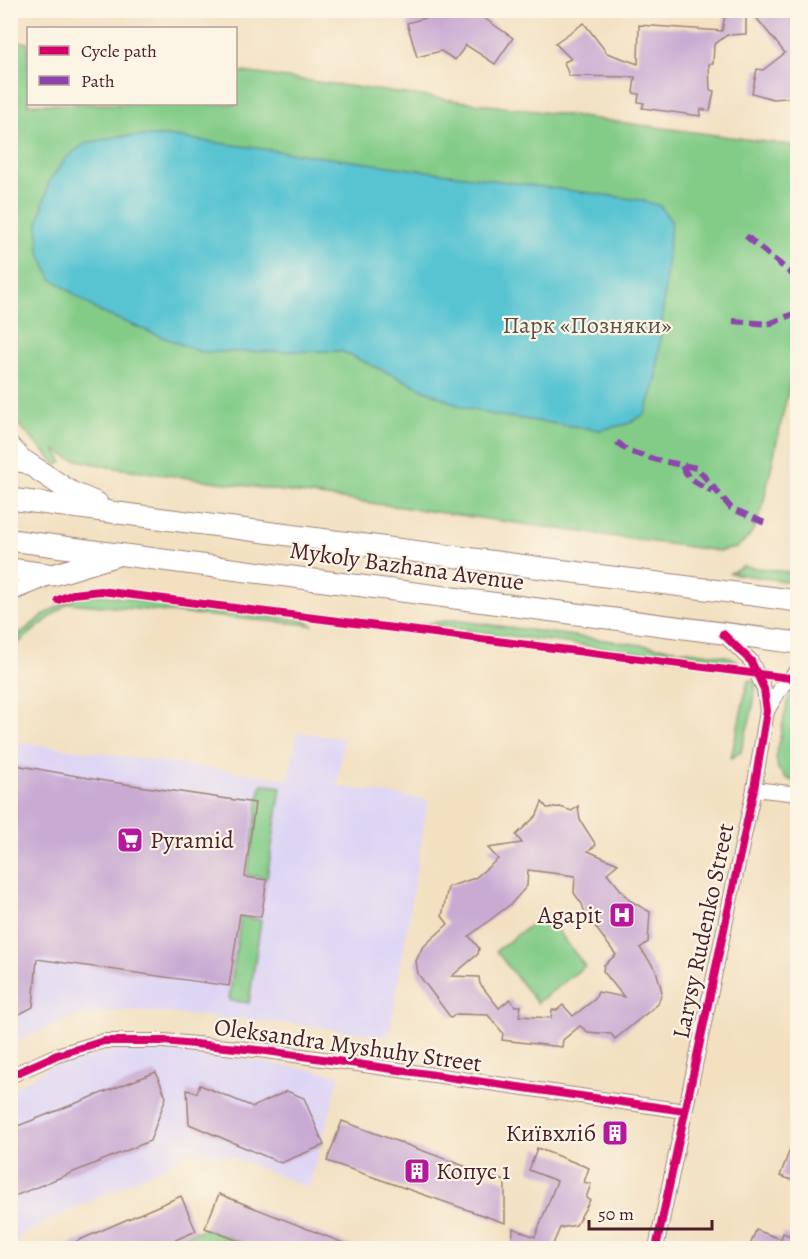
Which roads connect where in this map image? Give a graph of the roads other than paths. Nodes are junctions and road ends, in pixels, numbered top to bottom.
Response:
1 (10, 445) edge
2 (18, 461) edge
3 (10, 499) edge
4 (122, 514) junction
5 (10, 540) edge
6 (121, 554) junction
7 (10, 569) edge
8 (53, 575) junction
9 (10, 592) edge
10 (798, 601) edge
11 (723, 634) junction
12 (798, 643) edge
13 (798, 670) edge
14 (767, 711) junction
15 (754, 789) junction
16 (798, 794) edge
17 (10, 1076) edge
18 (685, 1111) junction
19 (657, 1248) edge

1 - 2 main road
2 - 4 highway
3 - 4 highway, Mykoly Bazhana Avenue
4 - 10 highway, Mykoly Bazhana Avenue
5 - 6 highway, Mykoly Bazhana Avenue
6 - 8 highway
6 - 11 highway, Mykoly Bazhana Avenue
7 - 8 highway
8 - 9 street
11 - 12 highway, Mykoly Bazhana Avenue
11 - 14 street, Larysy Rudenko Street
13 - 14 street, Larysy Rudenko Street
14 - 15 street, Larysy Rudenko Street
15 - 16 street
15 - 18 street, Larysy Rudenko Street
17 - 18 street, Oleksandra Myshuhy Street
18 - 19 street, Larysy Rudenko Street

